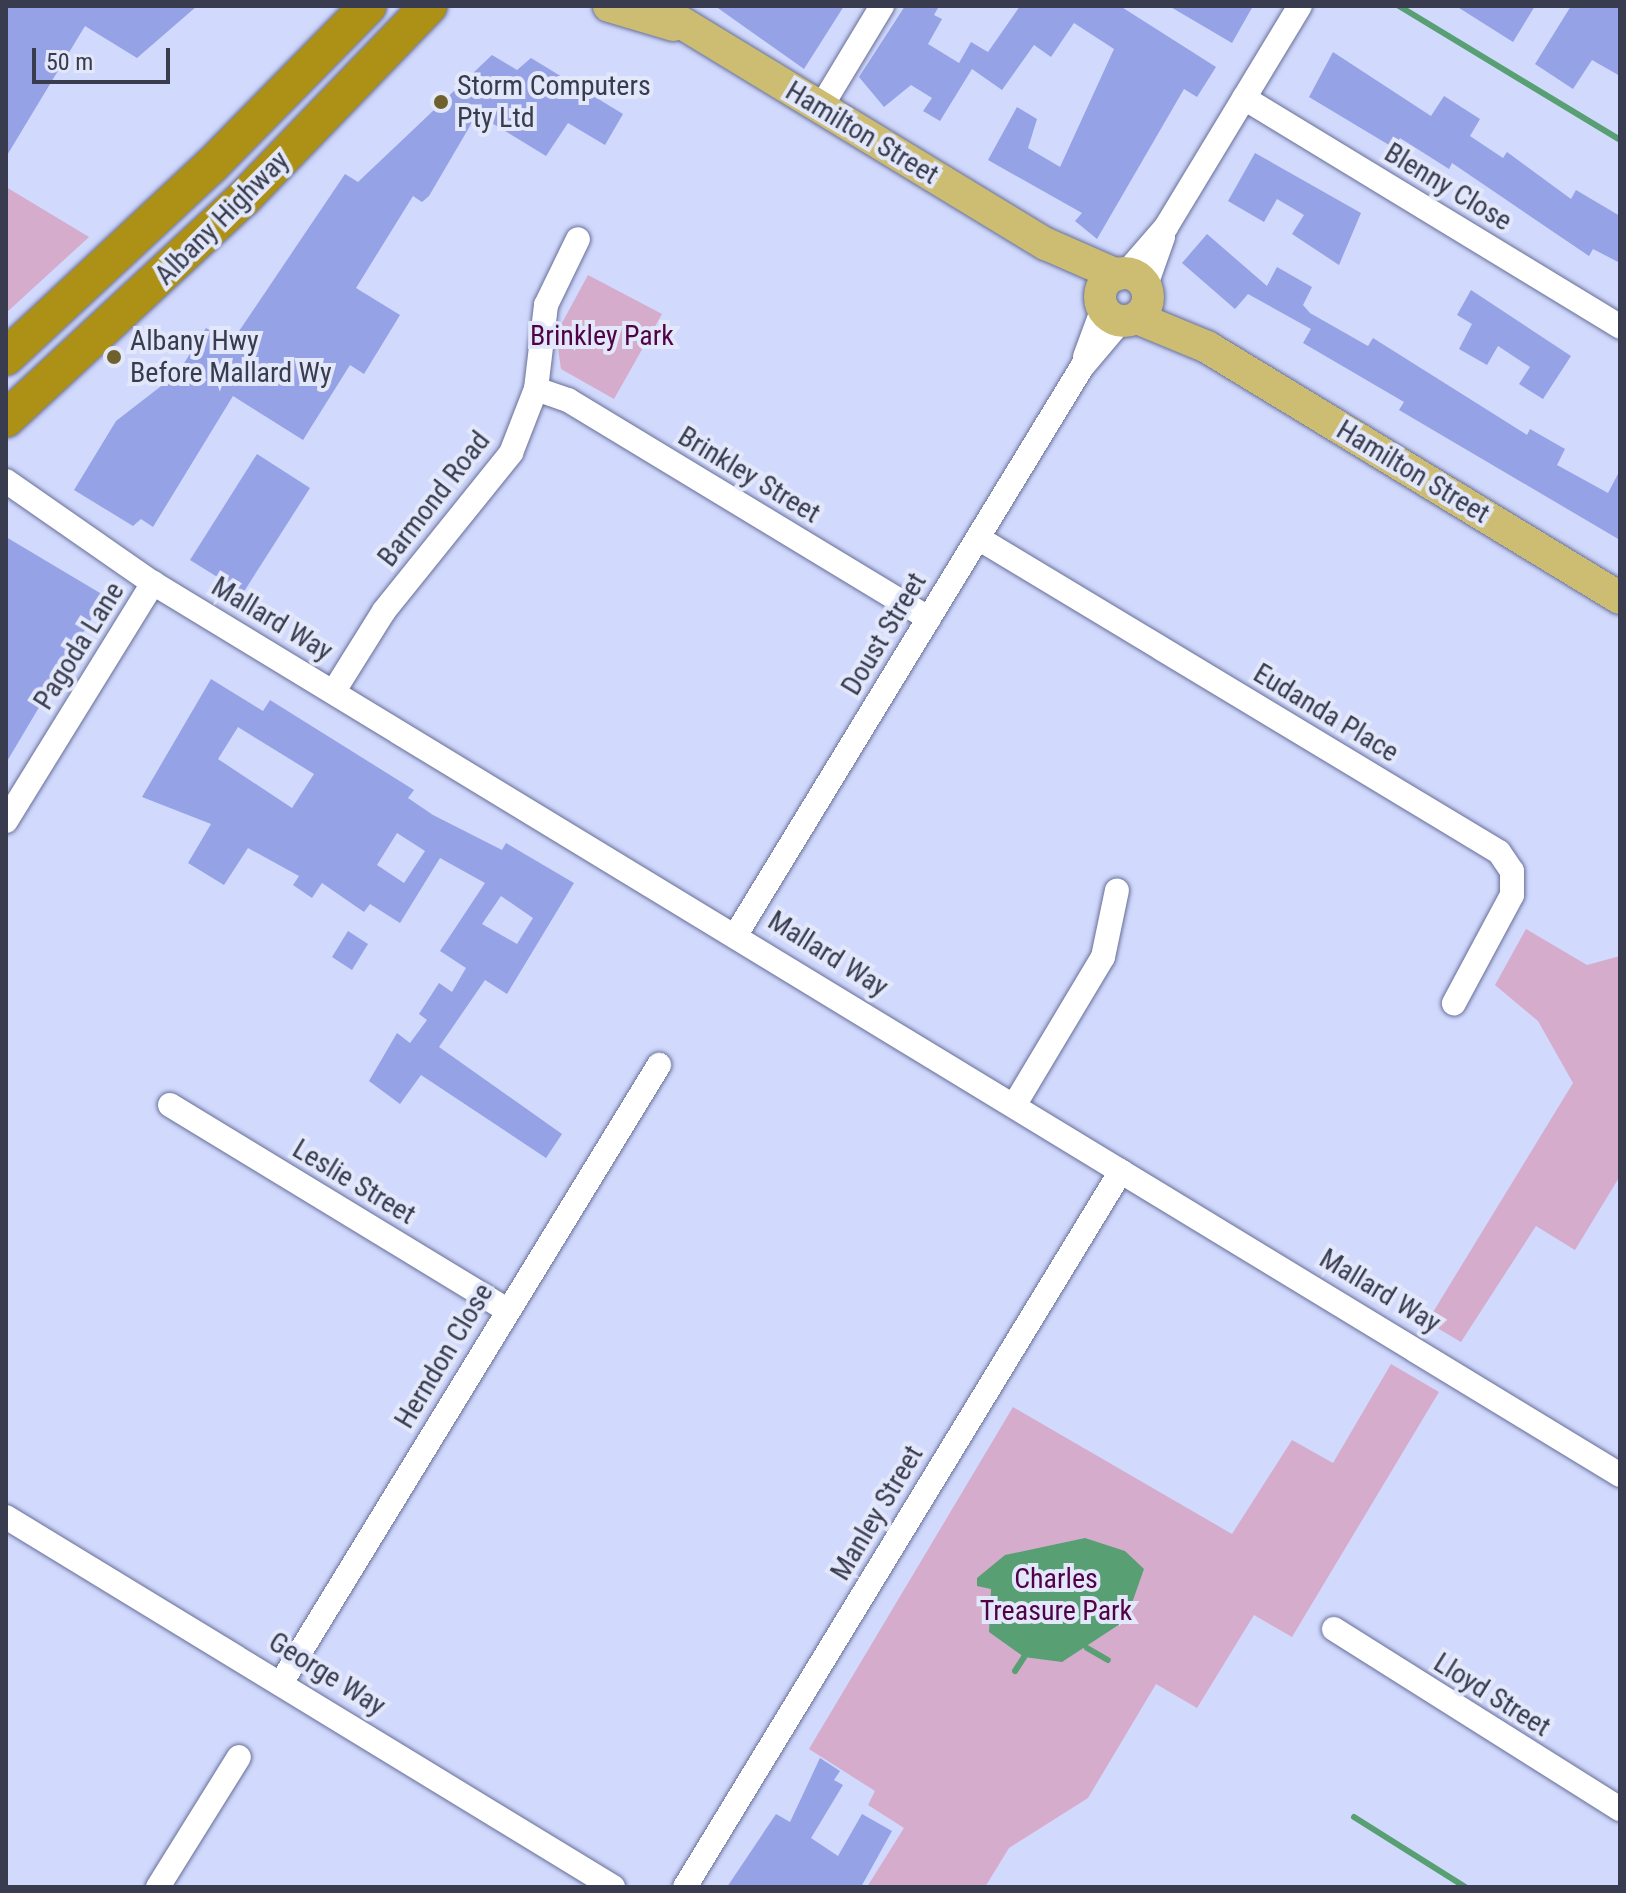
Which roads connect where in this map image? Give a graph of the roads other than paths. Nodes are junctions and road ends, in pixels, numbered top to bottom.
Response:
1 (368, 6) edge
2 (429, 6) edge
3 (609, 6) edge
4 (882, 6) edge
5 (1300, 6) edge
6 (665, 16) edge
7 (1244, 98) junction
8 (821, 107) junction
9 (578, 239) dead end
10 (1125, 297) junction
11 (1620, 327) edge
12 (6, 357) edge
13 (536, 389) junction
14 (6, 419) edge
15 (9, 486) edge
16 (978, 538) junction
17 (153, 583) junction
18 (1620, 598) edge
19 (929, 619) junction
20 (334, 691) junction
21 (6, 821) edge
22 (1117, 890) dead end
23 (737, 933) junction
24 (1454, 1003) dead end
25 (659, 1065) dead end
26 (1015, 1104) junction
27 (170, 1105) dead end
28 (1121, 1171) junction
29 (507, 1310) junction
30 (1620, 1475) edge
31 (6, 1517) edge
32 (1334, 1629) dead end
33 (283, 1680) junction
34 (239, 1757) dead end
35 (1620, 1809) edge
36 (158, 1887) edge
37 (613, 1887) edge
38 (685, 1887) edge

1 - 12 highway, Albany Highway
2 - 14 highway, Albany Highway
3 - 6 main road, Hamilton Street
4 - 8 street
5 - 7 street, Doust Street
6 - 8 main road, Hamilton Street
7 - 10 street, Doust Street
7 - 11 street, Blenny Close
8 - 10 main road, Hamilton Street
9 - 13 street, Barmond Road
10 - 16 street, Doust Street
10 - 18 main road, Hamilton Street
13 - 19 street, Brinkley Street
13 - 20 street, Barmond Road
15 - 17 street, Mallard Way
16 - 19 street, Doust Street
16 - 24 street, Eudanda Place
17 - 20 street, Mallard Way
17 - 21 street, Pagoda Lane
19 - 23 street, Doust Street
20 - 23 street, Mallard Way
22 - 26 street
23 - 26 street, Mallard Way
25 - 29 street, Herndon Close
26 - 28 street, Mallard Way
27 - 29 street, Leslie Street
28 - 30 street, Mallard Way
28 - 38 street, Manley Street
29 - 33 street, Herndon Close
31 - 33 street, George Way
32 - 35 street, Lloyd Street
33 - 37 street, George Way
34 - 36 street

